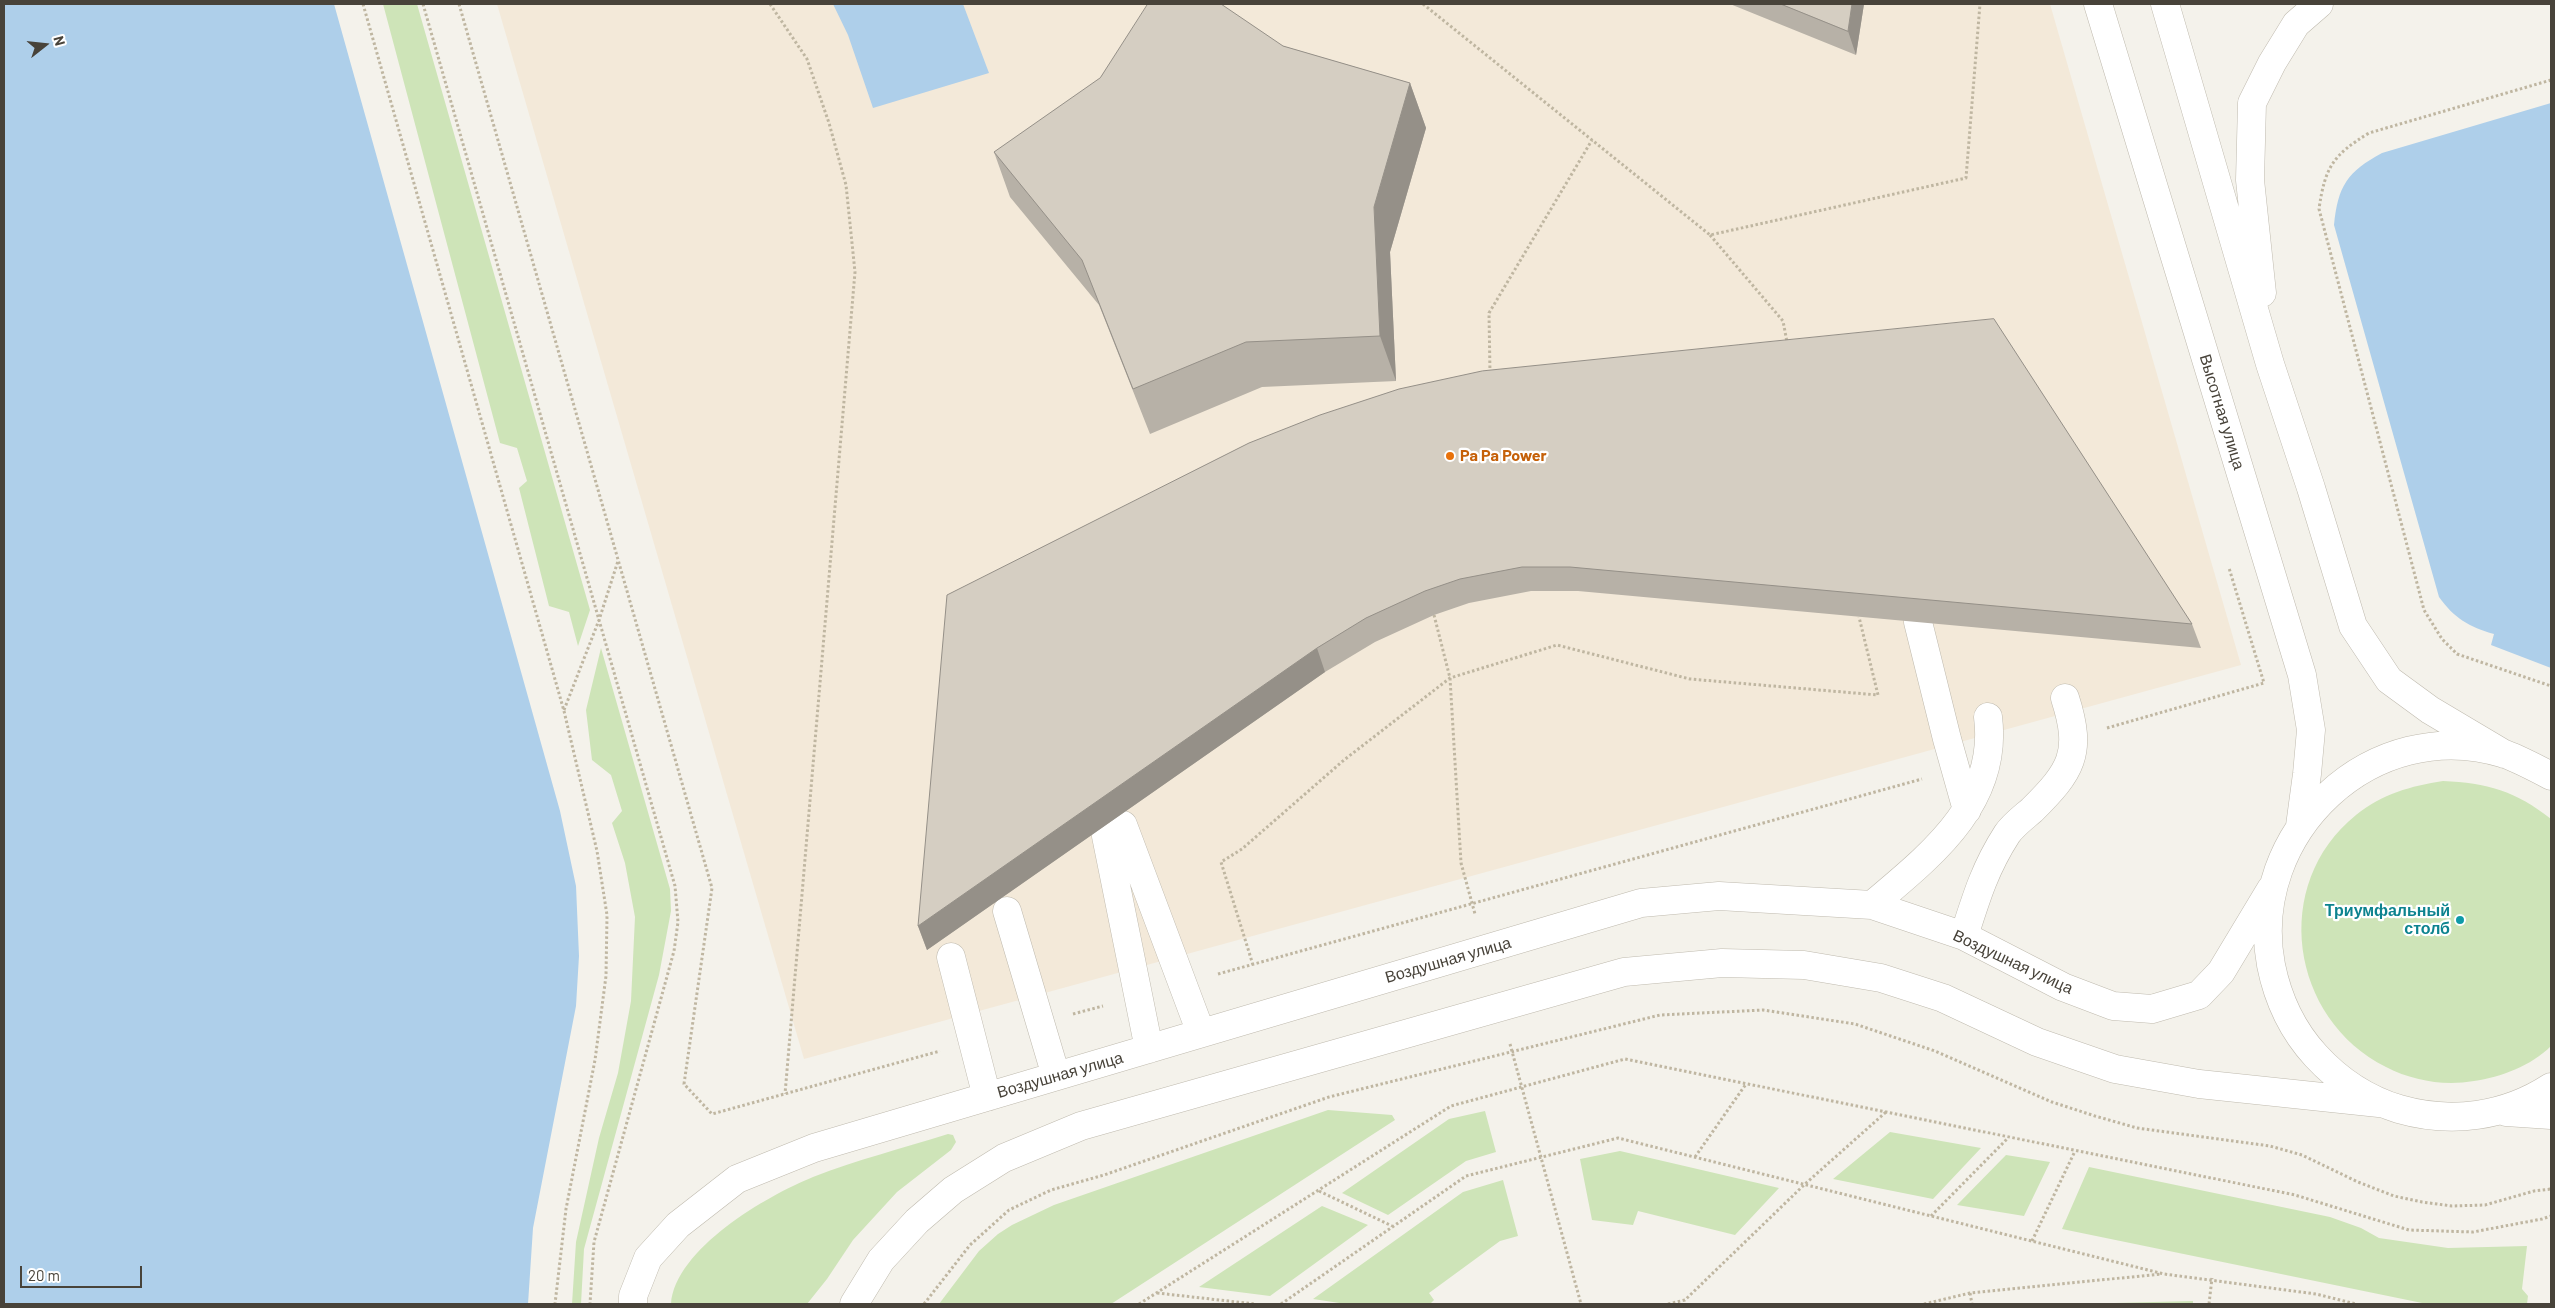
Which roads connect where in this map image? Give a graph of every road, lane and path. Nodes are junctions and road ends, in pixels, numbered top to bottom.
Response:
1 (363, 4) edge
2 (423, 4) edge
3 (459, 4) edge
4 (770, 4) edge
5 (1424, 4) edge
6 (1980, 4) edge
7 (2165, 4) edge
8 (2318, 4) edge
9 (2103, 5) edge
10 (2551, 80) edge
11 (1592, 140) junction
12 (1710, 236) junction
13 (1788, 347) edge
14 (2270, 364) junction
15 (1490, 377) edge
16 (2227, 559) dead end
17 (618, 560) junction
18 (1434, 615) edge
19 (1859, 617) edge
20 (599, 620) junction
21 (1918, 622) edge
22 (1450, 678) junction
23 (2551, 686) edge
24 (2065, 698) dead end
25 (564, 711) junction
26 (1988, 716) dead end
27 (2074, 737) junction
28 (2504, 754) junction
29 (1957, 769) junction
30 (2551, 776) edge
31 (1967, 810) junction
32 (2300, 826) junction
33 (2271, 889) junction
34 (1472, 904) junction
35 (1872, 905) junction
36 (1007, 911) dead end
37 (1478, 922) dead end
38 (1964, 936) junction
39 (951, 958) dead end
40 (1253, 965) junction
41 (1183, 984) junction
42 (1138, 996) junction
43 (1040, 1024) junction
44 (1201, 1033) junction
45 (973, 1042) junction
46 (1510, 1044) dead end
47 (1150, 1049) junction
48 (1512, 1051) junction
49 (1056, 1076) junction
50 (1746, 1084) junction
51 (1522, 1087) junction
52 (2551, 1087) edge
53 (785, 1094) junction
54 (987, 1097) junction
55 (2379, 1103) junction
56 (2500, 1111) junction
57 (1886, 1112) junction
58 (2551, 1115) edge
59 (2008, 1137) junction
60 (2075, 1150) junction
61 (1541, 1157) junction
62 (1695, 1157) junction
63 (1805, 1184) junction
64 (2551, 1189) edge
65 (1318, 1190) junction
66 (1931, 1216) junction
67 (2551, 1216) edge
68 (1392, 1226) junction
69 (2032, 1241) junction
70 (2164, 1274) junction
71 (2212, 1278) junction
72 (1156, 1293) junction
73 (1970, 1293) junction
74 (555, 1304) edge
75 (590, 1304) edge
76 (633, 1304) edge
77 (854, 1304) edge
78 (924, 1304) edge
79 (1139, 1304) edge
80 (1255, 1304) edge
81 (1281, 1304) edge
82 (1581, 1304) edge
83 (1668, 1304) edge
84 (1924, 1304) edge
85 (1972, 1304) edge
86 (2209, 1304) edge
87 (2356, 1304) edge

1 - 25 path
2 - 20 path
3 - 17 path
4 - 53 path
5 - 11 path
6 - 12 path
7 - 14 street
8 - 14 street
9 - 32 street, Высотная улица
10 - 23 path
11 - 12 path
11 - 15 path
12 - 13 path
14 - 28 street
16 - 27 path
17 - 20 path
17 - 53 path
18 - 22 path
19 - 22 path
20 - 25 path
20 - 75 path
21 - 29 street
22 - 34 path
22 - 40 path
24 - 27 street
25 - 74 path
26 - 31 street
27 - 38 street
28 - 30 street
28 - 32 street
29 - 31 street
29 - 34 path
31 - 35 street
32 - 33 street
33 - 38 street, Воздушная улица
33 - 55 street
34 - 37 path
34 - 40 path
35 - 38 street, Воздушная улица
35 - 44 street, Воздушная улица
36 - 43 street
39 - 45 street
40 - 41 path
41 - 42 street
41 - 44 street
42 - 43 path
42 - 47 street
43 - 49 street
44 - 47 street, Воздушная улица
45 - 53 path
45 - 54 street
46 - 48 path
47 - 49 street, Воздушная улица
48 - 51 path
48 - 64 path
48 - 78 path
49 - 54 street, Воздушная улица
50 - 51 path
50 - 57 path
50 - 62 path
51 - 61 path
51 - 65 path
52 - 56 street
54 - 76 street, Воздушная улица
55 - 56 street
55 - 77 street
56 - 58 street
57 - 59 path
57 - 63 path
59 - 60 path
59 - 66 path
60 - 67 path
60 - 69 path
61 - 62 path
61 - 68 path
61 - 82 path
62 - 63 path
63 - 66 path
63 - 83 path
65 - 68 path
65 - 72 path
66 - 69 path
68 - 81 path
69 - 70 path
70 - 71 path
70 - 73 path
71 - 86 path
71 - 87 path
72 - 79 path
72 - 80 path
73 - 84 path
73 - 85 path

